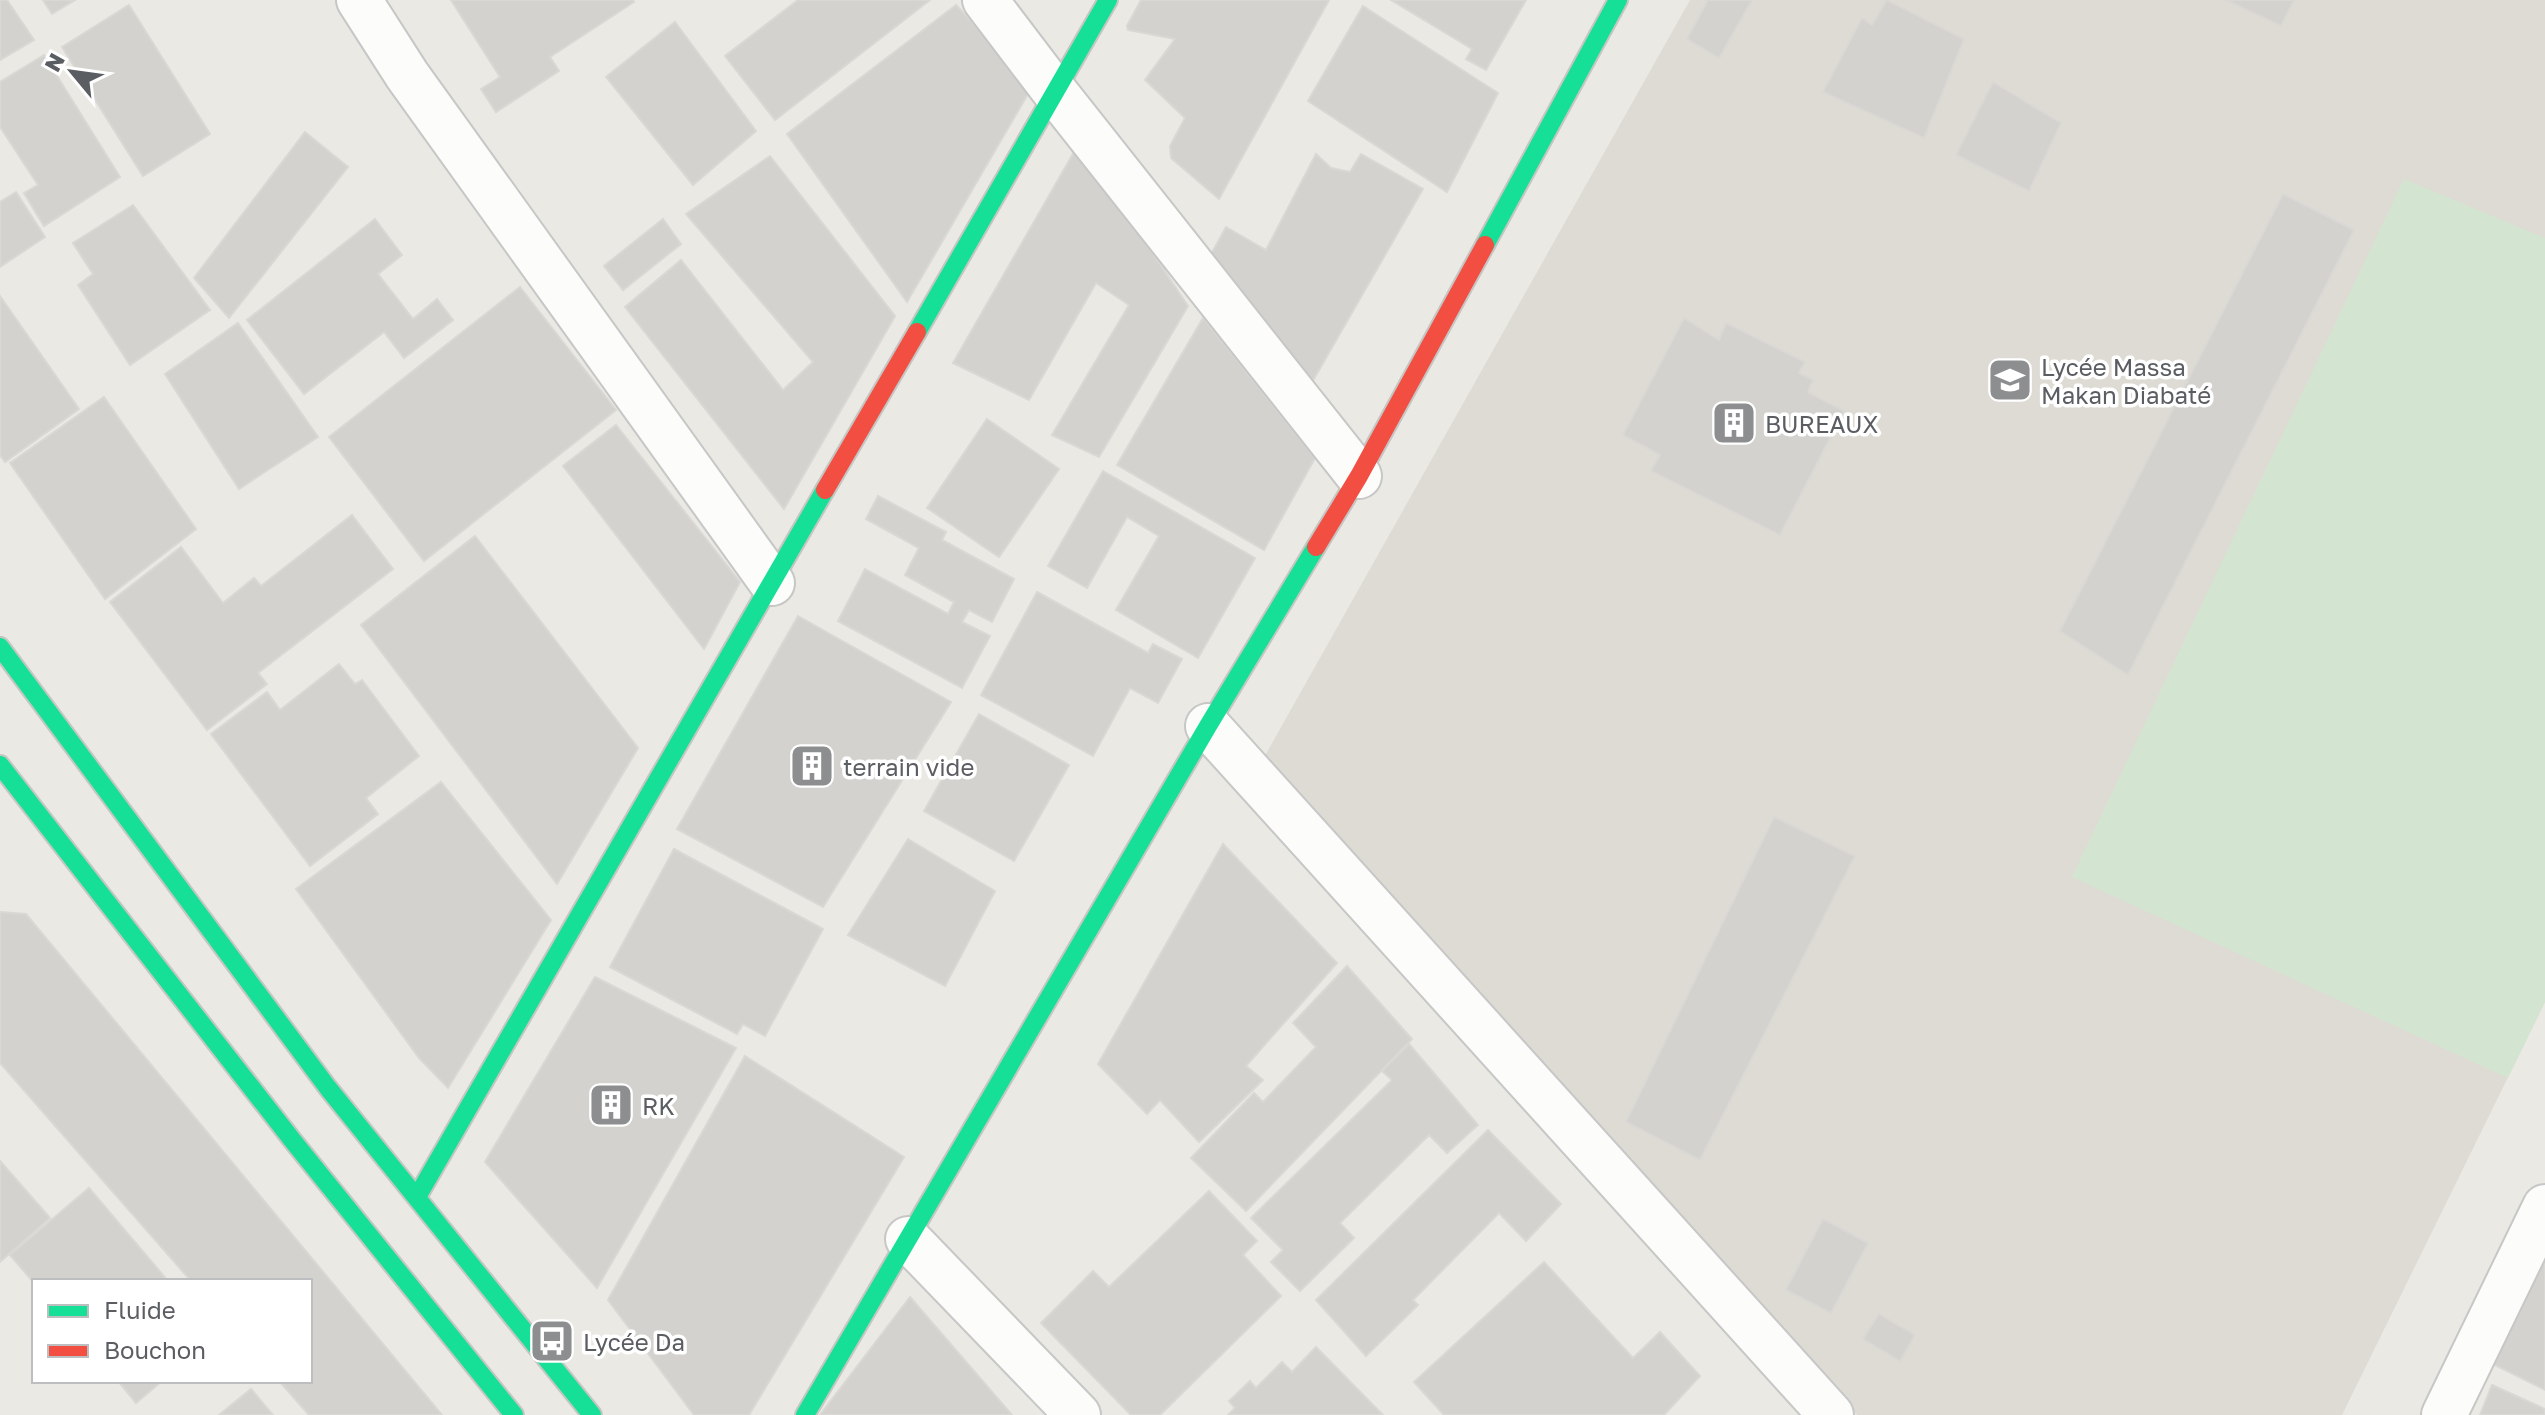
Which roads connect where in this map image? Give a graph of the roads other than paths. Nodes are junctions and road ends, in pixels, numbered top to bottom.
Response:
1 (359, 0) edge
2 (985, 0) edge
3 (1108, 0) edge
4 (1618, 0) edge
5 (1055, 92) junction
6 (1359, 476) junction
7 (772, 583) junction
8 (0, 647) edge
9 (1208, 726) junction
10 (0, 765) edge
11 (417, 1197) junction
12 (2545, 1207) edge
13 (908, 1239) junction
14 (514, 1415) edge
15 (592, 1415) edge
16 (805, 1415) edge
17 (1078, 1415) edge
18 (1831, 1415) edge
19 (2444, 1415) edge

1 - 7 street
2 - 5 street
3 - 5 street
4 - 6 street
5 - 6 street
5 - 7 street
6 - 9 street
7 - 11 street
8 - 11 street
9 - 13 street
9 - 18 street
10 - 14 street
11 - 15 street
12 - 19 street
13 - 16 street
13 - 17 street

